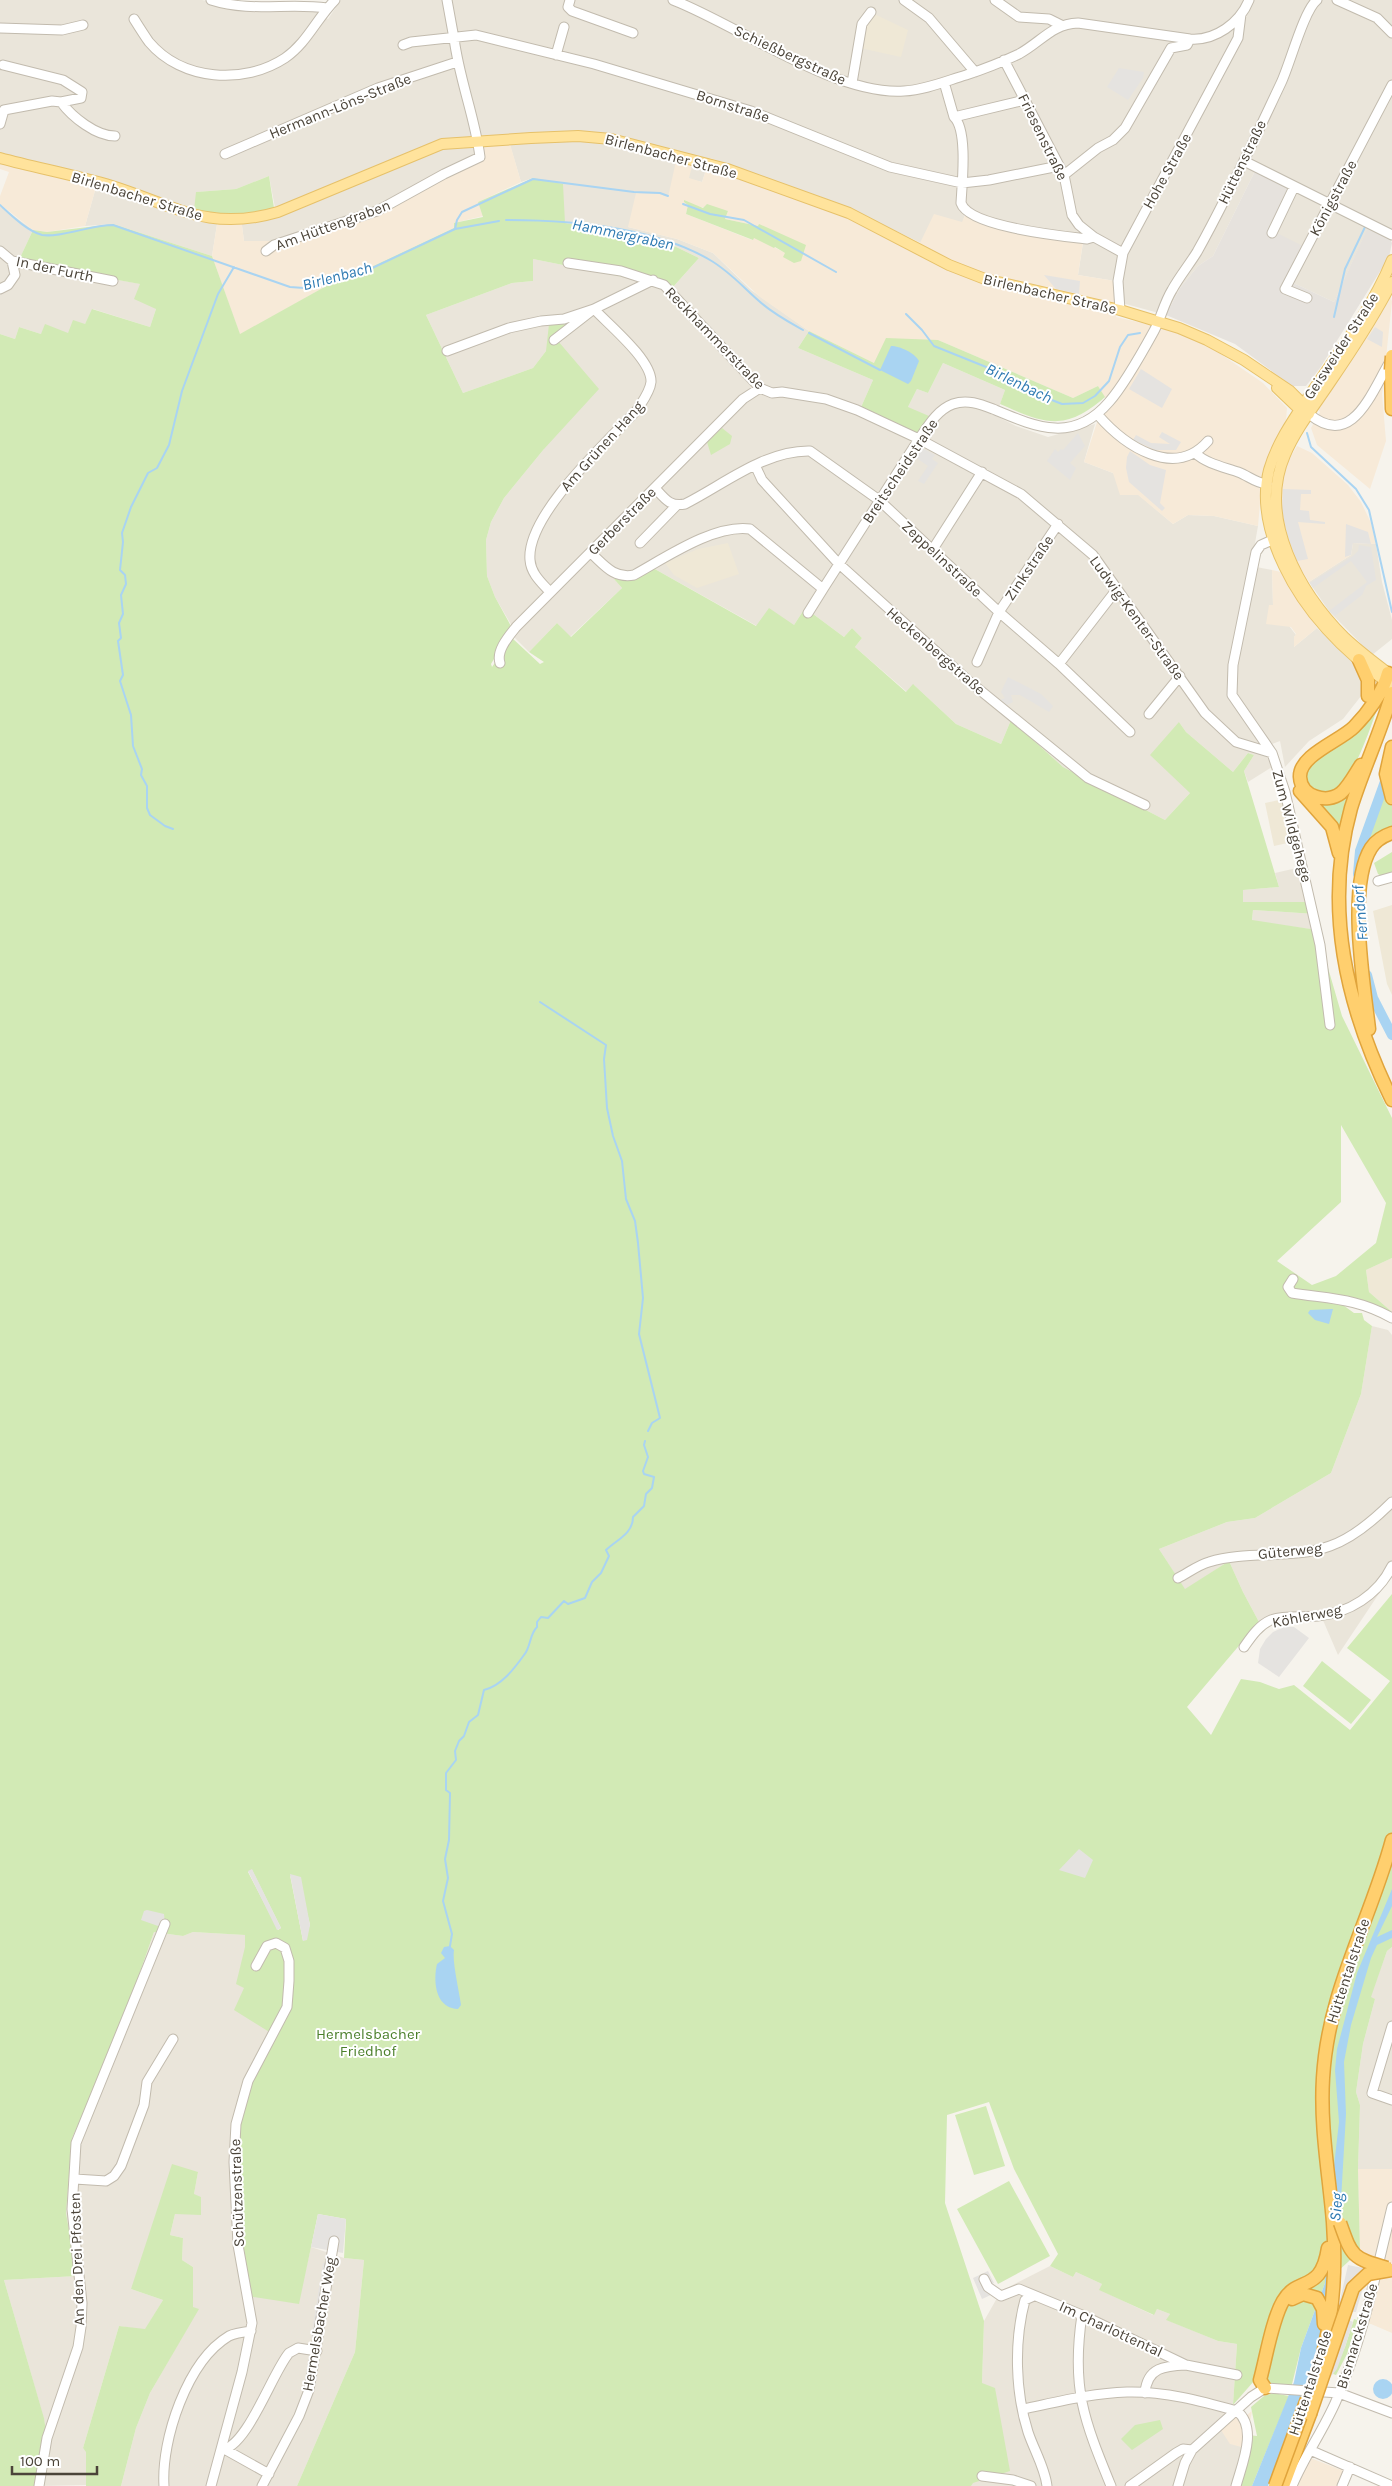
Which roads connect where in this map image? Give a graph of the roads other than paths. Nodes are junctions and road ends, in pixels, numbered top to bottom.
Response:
1 (211, 0) edge
2 (335, 0) edge
3 (447, 0) edge
4 (570, 0) edge
5 (675, 0) edge
6 (904, 0) edge
7 (995, 0) edge
8 (1249, 0) edge
9 (1317, 0) edge
10 (1338, 0) edge
11 (327, 8) junction
12 (871, 12) dead end
13 (1241, 14) junction
14 (134, 19) dead end
15 (76, 24) dead end
16 (1060, 25) junction
17 (564, 27) dead end
18 (0, 28) edge
19 (1224, 30) junction
20 (633, 33) dead end
21 (1392, 33) edge
22 (454, 35) junction
23 (1238, 38) junction
24 (1190, 39) junction
25 (403, 45) dead end
26 (556, 55) junction
27 (1004, 60) junction
28 (457, 62) junction
29 (3, 65) dead end
30 (975, 72) junction
31 (944, 82) junction
32 (852, 83) junction
33 (1392, 86) edge
34 (1025, 100) junction
35 (61, 102) junction
36 (2, 109) edge
37 (954, 117) junction
38 (0, 124) edge
39 (115, 136) dead end
40 (478, 140) junction
41 (225, 154) dead end
42 (0, 158) edge
43 (1244, 160) junction
44 (1059, 166) junction
45 (1064, 175) junction
46 (962, 183) junction
47 (1294, 187) junction
48 (1330, 204) junction
49 (1272, 233) dead end
50 (1392, 235) edge
51 (1094, 237) junction
52 (266, 250) dead end
53 (0, 251) edge
54 (1123, 253) junction
55 (1392, 260) edge
56 (12, 261) junction
57 (568, 263) dead end
58 (652, 280) junction
59 (113, 281) dead end
60 (1392, 282) edge
61 (0, 289) edge
62 (1307, 298) dead end
63 (594, 309) junction
64 (1120, 310) junction
65 (1158, 321) junction
66 (554, 340) dead end
67 (447, 351) dead end
68 (1392, 357) edge
69 (1264, 375) junction
70 (1318, 383) junction
71 (760, 388) junction
72 (1290, 391) junction
73 (1392, 409) edge
74 (1304, 410) junction
75 (1098, 415) junction
76 (919, 439) junction
77 (1208, 441) dead end
78 (1195, 453) junction
79 (755, 465) junction
80 (982, 472) junction
81 (1267, 484) junction
82 (655, 488) junction
83 (879, 500) junction
84 (676, 506) junction
85 (1058, 524) junction
86 (1277, 538) junction
87 (640, 543) dead end
88 (933, 550) junction
89 (591, 553) junction
90 (838, 563) junction
91 (823, 589) junction
92 (1117, 589) junction
93 (550, 592) junction
94 (999, 612) junction
95 (808, 613) dead end
96 (1359, 660) junction
97 (977, 662) dead end
98 (500, 664) dead end
99 (1059, 664) junction
100 (1180, 676) junction
101 (1388, 679) edge
102 (1392, 693) edge
103 (1368, 696) junction
104 (1149, 714) dead end
105 (1392, 719) edge
106 (1130, 732) dead end
107 (1374, 744) junction
108 (1392, 747) edge
109 (1272, 752) junction
110 (1392, 798) edge
111 (1145, 805) dead end
112 (1392, 833) edge
113 (1341, 864) junction
114 (1392, 877) edge
115 (1378, 881) dead end
116 (1330, 1025) dead end
117 (1369, 1029) junction
118 (1392, 1083) edge
119 (1392, 1100) edge
120 (1293, 1278) dead end
121 (1392, 1318) edge
122 (1392, 1502) edge
123 (1392, 1566) edge
124 (1178, 1578) dead end
125 (1244, 1647) dead end
126 (1392, 1840) edge
127 (1392, 1866) edge
128 (165, 1924) dead end
129 (256, 1966) dead end
130 (1392, 2026) edge
131 (173, 2039) dead end
132 (1392, 2100) edge
133 (75, 2179) junction
134 (1392, 2207) edge
135 (1336, 2222) junction
136 (334, 2241) dead end
137 (1378, 2263) junction
138 (1392, 2269) edge
139 (984, 2279) dead end
140 (1304, 2290) junction
141 (1034, 2296) junction
142 (1082, 2315) junction
143 (251, 2331) junction
144 (1328, 2346) junction
145 (317, 2351) junction
146 (1186, 2365) junction
147 (1237, 2375) dead end
148 (1265, 2388) junction
149 (1339, 2392) junction
150 (1145, 2393) junction
151 (1080, 2397) junction
152 (1023, 2409) junction
153 (1237, 2411) junction
154 (1392, 2413) edge
155 (223, 2450) junction
156 (1192, 2450) junction
157 (1310, 2450) junction
158 (1350, 2467) junction
159 (269, 2474) junction
160 (982, 2476) dead end
161 (39, 2486) edge
162 (164, 2486) edge
163 (211, 2486) edge
164 (262, 2486) edge
165 (1031, 2486) edge
166 (1047, 2486) edge
167 (1111, 2486) edge
168 (1130, 2486) edge
169 (1178, 2486) edge
170 (1236, 2486) edge
171 (1276, 2486) edge
172 (1283, 2486) edge
173 (1292, 2486) edge
174 (1342, 2486) edge
175 (1392, 2486) edge

1 - 11 street
2 - 11 street
3 - 22 street
4 - 20 street
5 - 32 street, Schießbergstraße
6 - 30 street
7 - 16 street
8 - 13 street
9 - 43 street, Hüttenstraße
10 - 21 street
11 - 14 street
12 - 32 street
13 - 19 street
13 - 23 street
15 - 18 street
16 - 24 street
16 - 27 street, Schießbergstraße
17 - 26 street
19 - 23 street
19 - 24 street
22 - 25 street, Bornstraße
22 - 26 street, Bornstraße
22 - 28 street
23 - 54 street, Hohe Straße
24 - 45 street
26 - 46 street, Bornstraße
27 - 30 street, Schießbergstraße
27 - 34 street, Friesenstraße
28 - 40 street
28 - 41 street, Hermann-Löns-Straße
29 - 35 street
30 - 31 street, Schießbergstraße
31 - 32 street, Schießbergstraße
31 - 37 street
33 - 48 street, Königstraße
34 - 37 street
34 - 44 street, Friesenstraße
35 - 36 street
35 - 39 street
36 - 38 street
37 - 46 street
40 - 42 main road, Birlenbacher Straße
40 - 52 street, Am Hüttengraben
40 - 64 main road, Birlenbacher Straße
43 - 47 street
43 - 65 street, Hüttenstraße
44 - 45 street, Friesenstraße
44 - 46 street, Bornstraße
45 - 51 street, Friesenstraße
46 - 51 street
47 - 48 street
47 - 49 street
48 - 50 street
48 - 62 street, Königstraße
51 - 54 street, Friesenstraße
53 - 56 street, In der Furth
54 - 64 street, Hohe Straße
55 - 70 main road, Geisweider Straße
56 - 59 street, In der Furth
56 - 61 street
57 - 58 street, Reckhammerstraße
58 - 63 street, Reckhammerstraße
58 - 71 street, Reckhammerstraße
60 - 74 main road, Geisweider Straße
63 - 66 street
63 - 67 street
63 - 93 street, Am Grünen Hang
64 - 65 main road, Birlenbacher Straße
65 - 69 main road, Birlenbacher Straße
65 - 75 street, Breitscheidstraße
68 - 73 highway, bridge
68 - 74 street
69 - 72 main road, Birlenbacher Straße
69 - 74 main road, Birlenbacher Straße
70 - 72 main road
70 - 74 main road, Geisweider Straße
71 - 76 street, Reckhammerstraße
71 - 82 street, Gerberstraße
72 - 74 main road, Birlenbacher Straße
74 - 81 main road
74 - 86 main road
75 - 76 street, Breitscheidstraße
75 - 78 street
76 - 80 street, Ludwig-Kenter-Straße
76 - 83 street, Breitscheidstraße
77 - 78 street
78 - 81 street
79 - 83 street, Zeppelinstraße
79 - 84 street, Zeppelinstraße
79 - 90 street, Heckenbergstraße
80 - 85 street, Ludwig-Kenter-Straße
80 - 88 street
81 - 86 main road
82 - 84 street
82 - 89 street, Gerberstraße
83 - 88 street, Zeppelinstraße
83 - 90 street, Breitscheidstraße
84 - 87 street, Zeppelinstraße
85 - 92 street, Ludwig-Kenter-Straße
85 - 94 street, Zinkstraße
86 - 96 main road
86 - 101 main road
86 - 109 street, Zum Wildgehege
88 - 94 street, Zeppelinstraße
89 - 91 street
89 - 93 street, Gerberstraße
90 - 91 street, Breitscheidstraße
90 - 111 street, Heckenbergstraße
91 - 95 street, Breitscheidstraße
92 - 99 street
92 - 100 street, Ludwig-Kenter-Straße
93 - 98 street, Gerberstraße
94 - 97 street
94 - 99 street, Zeppelinstraße
96 - 101 main road
96 - 103 highway
99 - 106 street, Zeppelinstraße
100 - 104 street
100 - 109 street, Ludwig-Kenter-Straße
101 - 103 highway
101 - 107 highway
102 - 107 highway
103 - 113 highway
105 - 117 highway
107 - 113 highway
108 - 110 highway
109 - 116 street, Zum Wildgehege
112 - 117 highway
113 - 119 highway
114 - 115 street
117 - 118 highway
120 - 121 street
122 - 124 street, Güterweg
123 - 125 street, Köhlerweg
126 - 135 highway, Hüttentalstraße
127 - 135 highway, Hüttentalstraße
128 - 133 street, An den Drei Pfosten
129 - 143 street, Schützenstraße
130 - 132 street
131 - 133 street
133 - 161 street, An den Drei Pfosten
134 - 137 street, Bismarckstraße
135 - 138 highway, bridge
135 - 140 highway
135 - 144 highway, Hüttentalstraße, bridge
136 - 145 street, Hermelsbacher Weg
137 - 138 street
137 - 149 street, Bismarckstraße
138 - 144 highway, bridge
139 - 141 street, Im Charlottental
140 - 144 highway
140 - 148 highway
141 - 142 street, Im Charlottental
141 - 152 street
142 - 146 street, Im Charlottental
142 - 151 street
143 - 155 street, Schützenstraße
143 - 162 street
144 - 171 highway, Hüttentalstraße, bridge
144 - 172 highway, Hüttentalstraße, bridge
145 - 155 street
145 - 159 street, Hermelsbacher Weg
146 - 147 street, Im Charlottental
146 - 150 street, Im Charlottental
148 - 149 street
148 - 153 street
149 - 154 street
149 - 157 street, Bismarckstraße
150 - 151 street
150 - 153 street
151 - 152 street
151 - 167 street
152 - 166 street
153 - 156 street
153 - 170 street
155 - 159 street
155 - 163 street, Schützenstraße
156 - 168 street
156 - 169 street
157 - 158 street
157 - 173 street, Bismarckstraße
158 - 174 street
158 - 175 street
159 - 164 street, Hermelsbacher Weg
160 - 165 street

